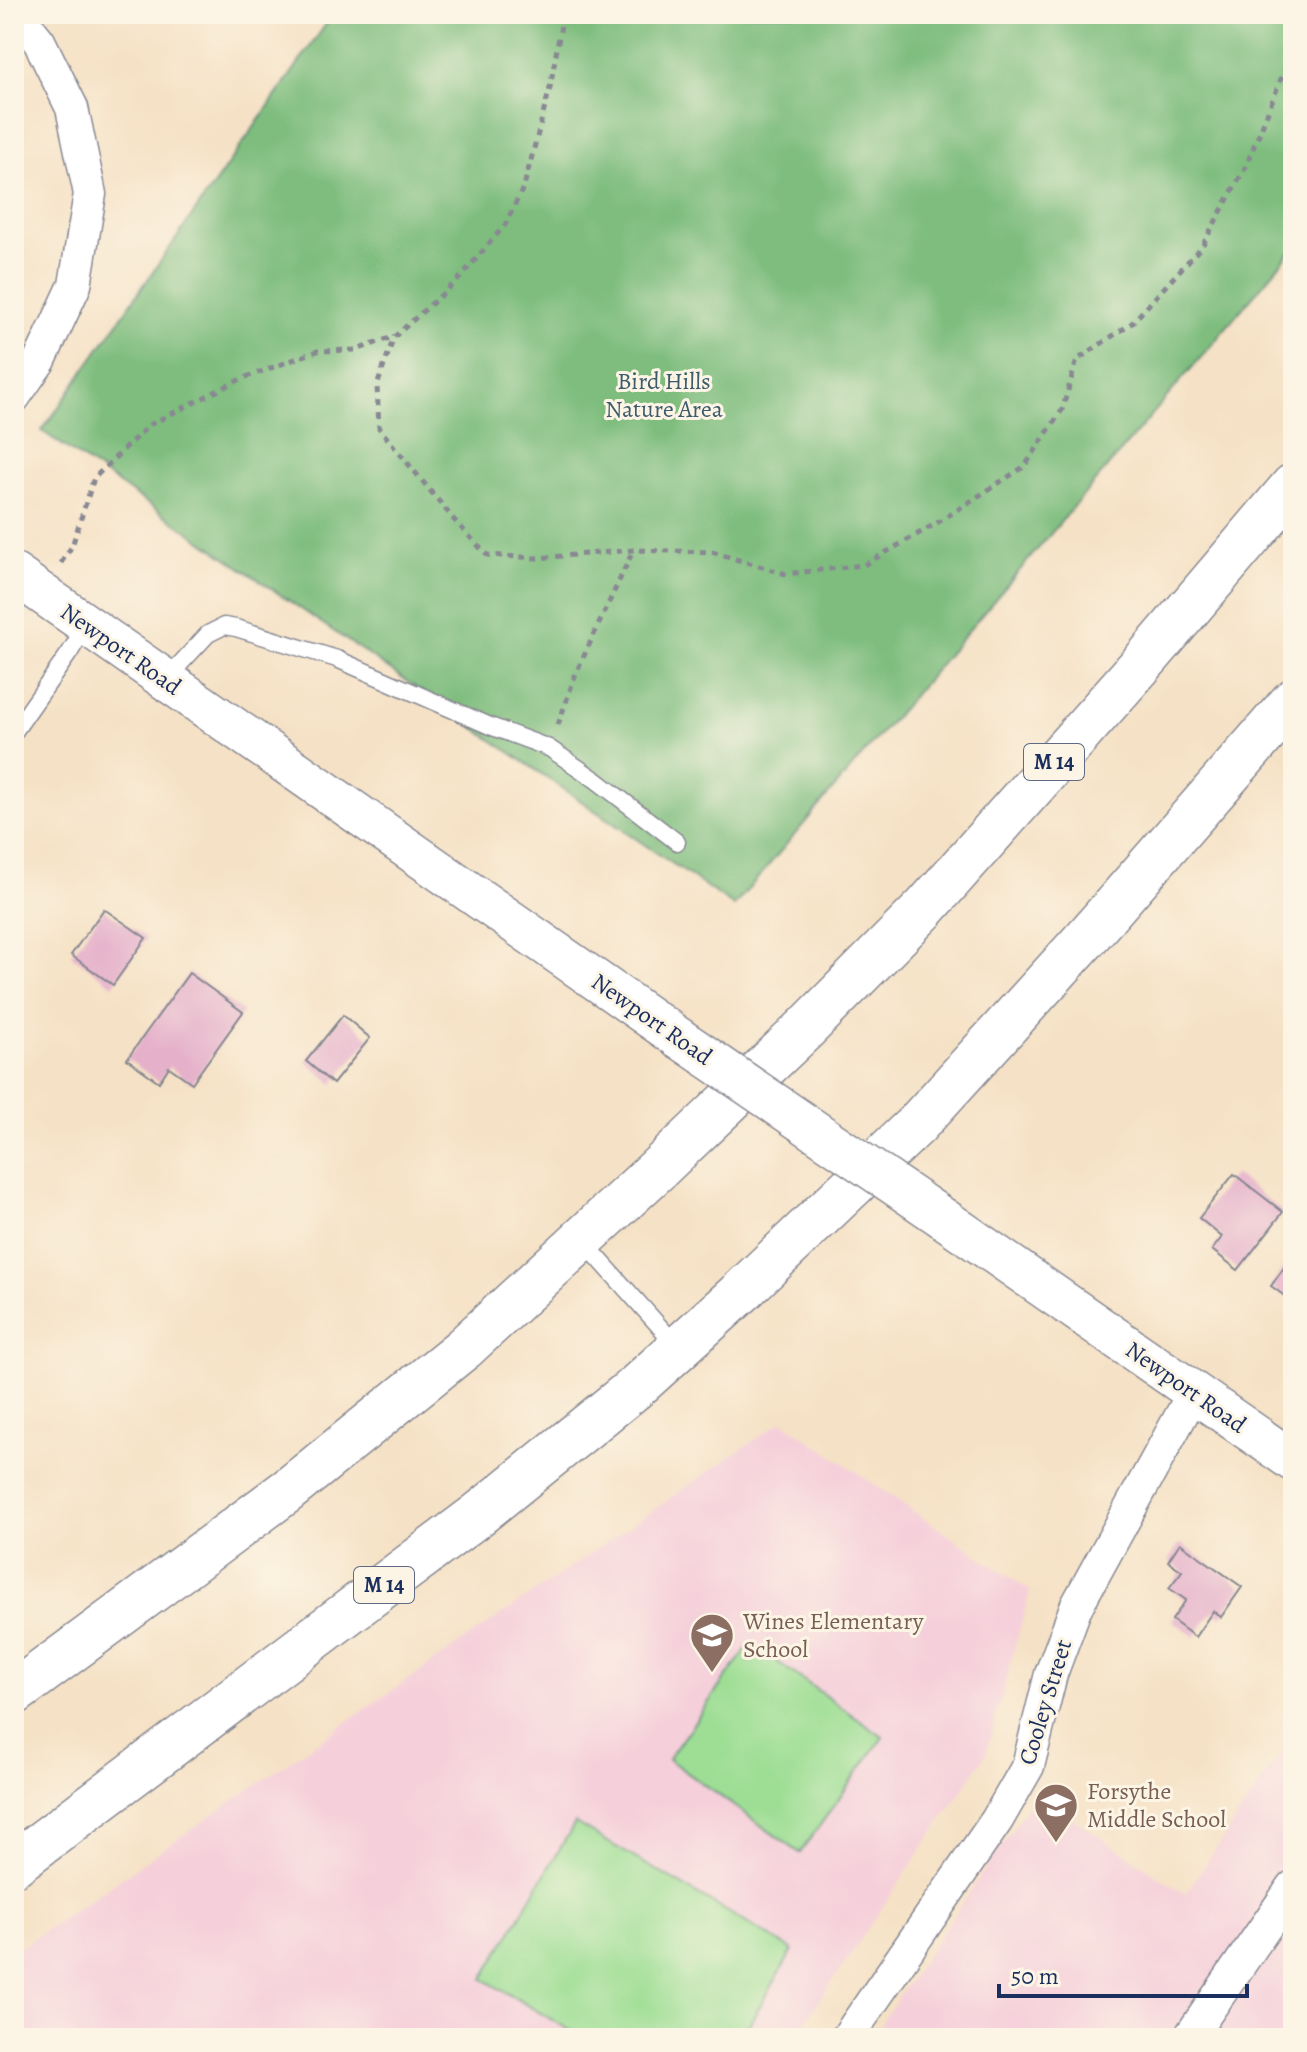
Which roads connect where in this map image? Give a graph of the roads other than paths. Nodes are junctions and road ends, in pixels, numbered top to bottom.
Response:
1 (17, 14) edge
2 (14, 397) edge
3 (1293, 486) edge
4 (14, 574) edge
5 (86, 625) junction
6 (165, 680) junction
7 (1293, 701) edge
8 (14, 732) edge
9 (677, 842) dead end
10 (582, 1240) junction
11 (679, 1348) junction
12 (1194, 1392) junction
13 (1293, 1461) edge
14 (14, 1693) edge
15 (14, 1864) edge
16 (1293, 1887) edge
17 (847, 2038) edge
18 (1189, 2038) edge

1 - 2 street
3 - 10 highway, M 14
4 - 5 street, Newport Road
5 - 6 street, Newport Road
5 - 8 lane
6 - 9 lane
6 - 12 street, Newport Road, bridge
7 - 11 highway, M 14
10 - 11 lane
10 - 14 highway, M 14
11 - 15 highway, M 14
12 - 13 street, Newport Road
12 - 17 street, Cooley Street
16 - 18 street

